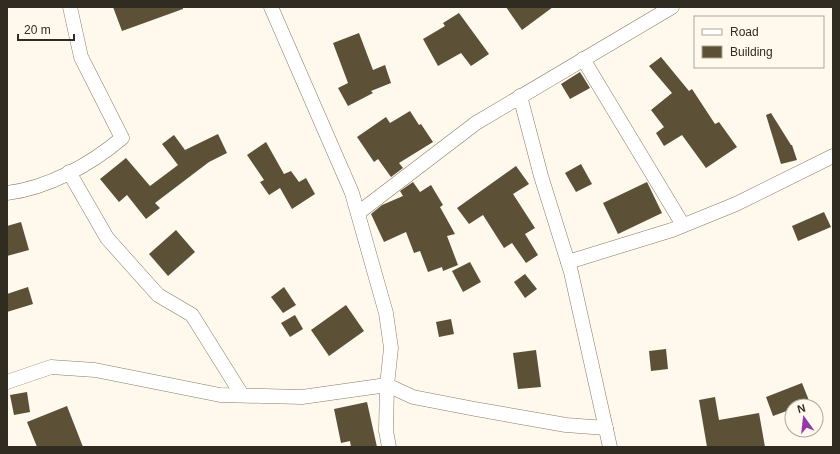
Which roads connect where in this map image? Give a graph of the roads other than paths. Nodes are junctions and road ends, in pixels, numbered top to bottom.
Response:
1 (70, 7) edge
2 (271, 7) edge
3 (672, 7) edge
4 (583, 58) junction
5 (520, 96) junction
6 (833, 156) edge
7 (69, 172) junction
8 (7, 193) edge
9 (358, 213) junction
10 (683, 225) junction
11 (568, 262) junction
12 (7, 382) edge
13 (387, 385) junction
14 (242, 395) junction
15 (606, 428) junction
16 (388, 447) edge
17 (610, 447) edge

1 - 7 street
2 - 9 street
3 - 4 street
4 - 5 street
4 - 10 street
5 - 9 street
5 - 11 street
6 - 10 street
7 - 8 street
7 - 14 street
9 - 13 street
10 - 11 street
11 - 15 street
12 - 14 street
13 - 14 street
13 - 15 street
13 - 16 street
15 - 17 street

